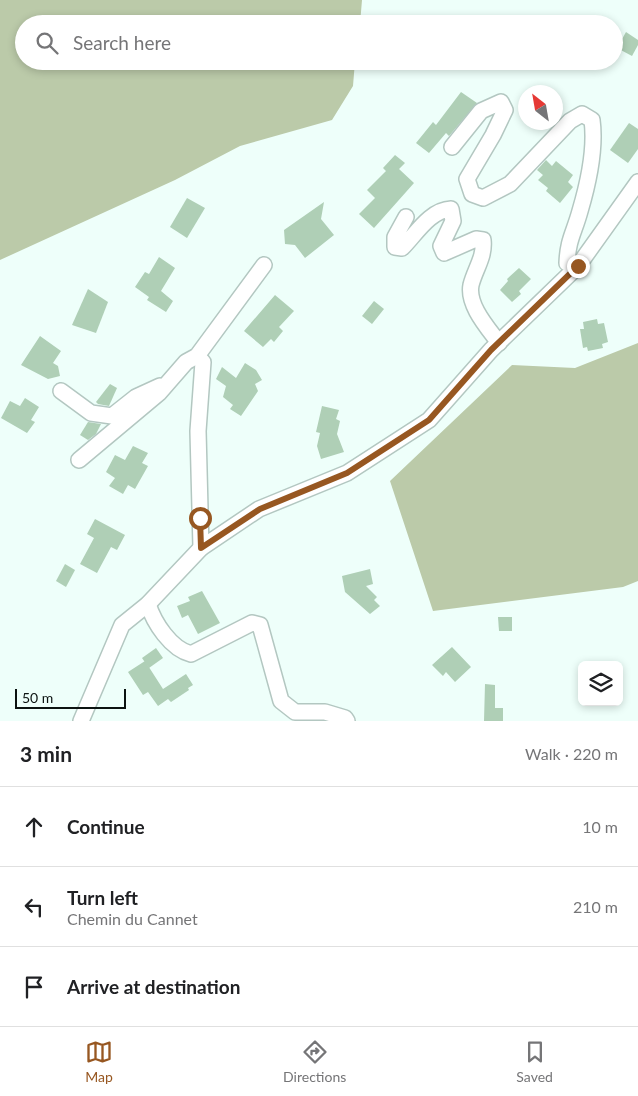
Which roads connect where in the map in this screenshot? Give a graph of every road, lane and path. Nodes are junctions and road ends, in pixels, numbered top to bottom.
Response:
1 (452, 147) dead end
2 (638, 182) edge
3 (406, 217) dead end
4 (264, 265) dead end
5 (578, 266) junction
6 (499, 343) junction
7 (197, 356) junction
8 (163, 388) junction
9 (61, 391) dead end
10 (79, 460) dead end
11 (201, 548) junction
12 (148, 604) junction
13 (81, 721) edge
14 (347, 721) edge

1 - 5 street
2 - 5 street
3 - 6 street
4 - 7 street
5 - 6 street
6 - 11 street
7 - 8 street
7 - 11 street
8 - 9 street
8 - 10 street
11 - 12 street
12 - 13 street
12 - 14 street

